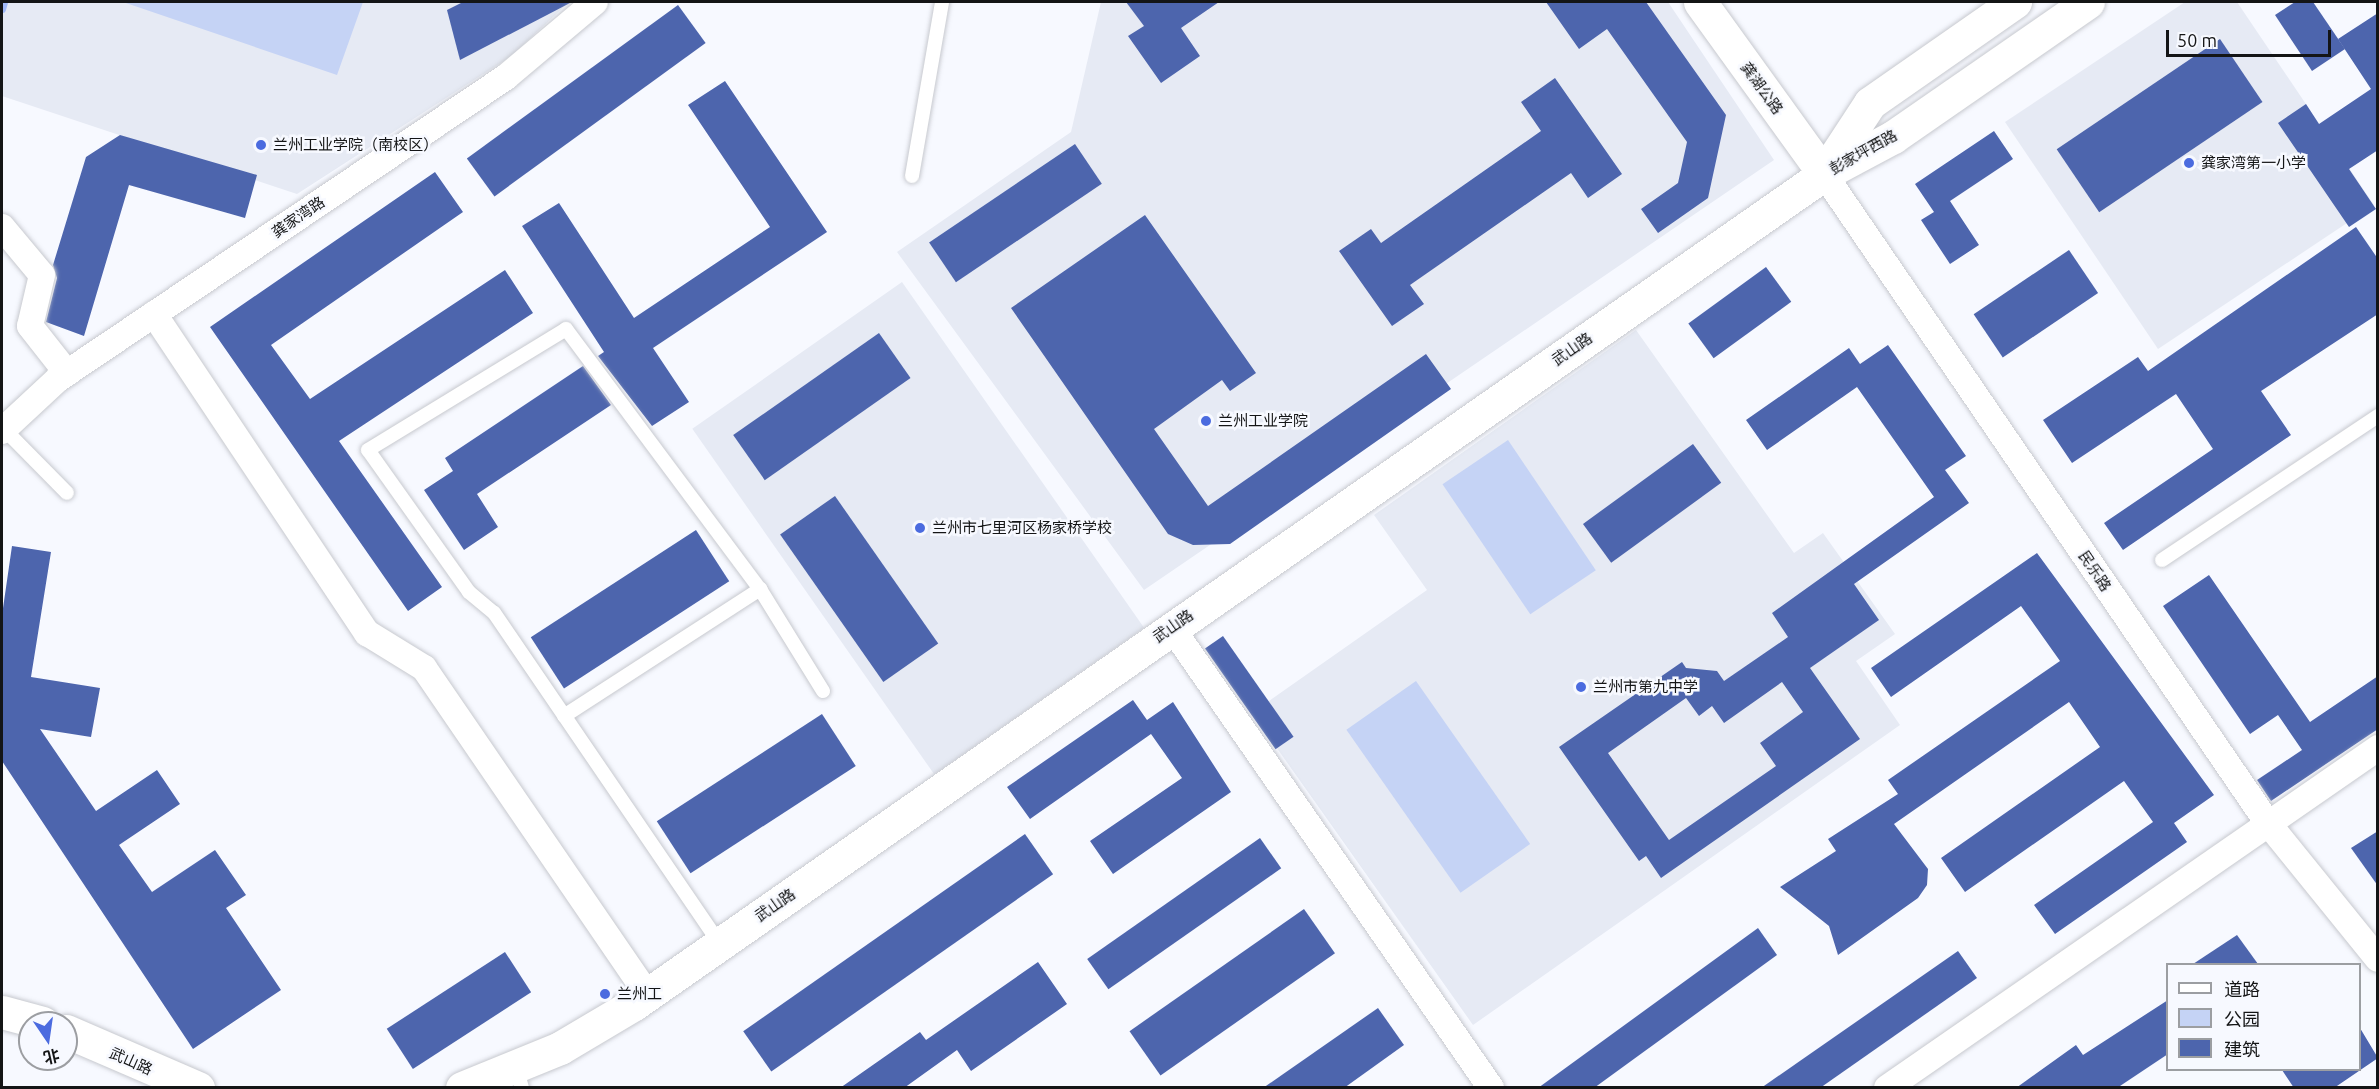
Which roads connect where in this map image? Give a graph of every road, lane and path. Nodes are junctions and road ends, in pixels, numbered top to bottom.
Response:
1 (595, 2) edge
2 (942, 2) edge
3 (1700, 2) edge
4 (2015, 2) edge
5 (2088, 2) edge
6 (1824, 174) junction
7 (912, 176) dead end
8 (2, 227) edge
9 (154, 314) junction
10 (67, 373) junction
11 (2378, 416) edge
12 (2, 430) edge
13 (67, 493) dead end
14 (2162, 560) dead end
15 (760, 589) junction
16 (1172, 628) junction
17 (823, 691) dead end
18 (564, 716) junction
19 (2378, 748) edge
20 (2267, 822) junction
21 (720, 944) junction
22 (2378, 959) edge
23 (648, 994) junction
24 (2, 1012) edge
25 (18, 1016) edge
26 (78, 1036) edge
27 (519, 1077) edge
28 (198, 1088) edge
29 (462, 1088) edge
30 (1491, 1088) edge
31 (1887, 1088) edge

1 - 9 street, 龚家湾路
2 - 7 lane
3 - 6 main road, 龚湖公路
4 - 6 main road, 彭家坪西路
5 - 6 main road, 彭家坪西路
6 - 16 main road, 武山路
6 - 20 street, 民乐路
8 - 10 street
9 - 10 street, 龚家湾路
9 - 23 street
10 - 12 street, 龚家湾路
11 - 14 lane
12 - 13 lane
15 - 17 lane
15 - 18 lane
15 - 18 lane
16 - 21 main road, 武山路
16 - 30 street
18 - 21 lane
19 - 20 street
20 - 22 street, 民乐路
20 - 31 street
21 - 23 main road, 武山路
23 - 27 main road, 武山路
24 - 25 main road
26 - 28 main road, 武山路
27 - 29 main road, 武山路

